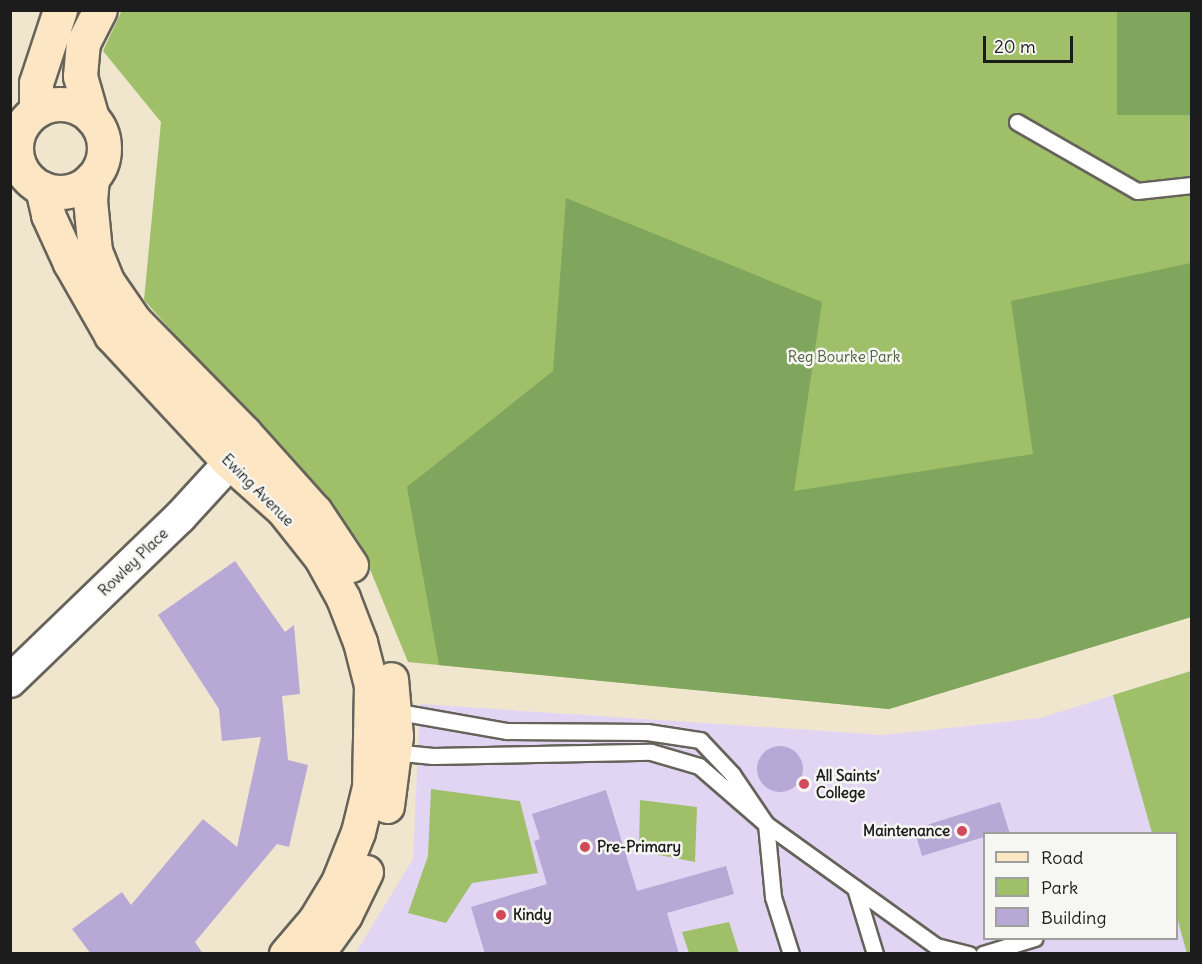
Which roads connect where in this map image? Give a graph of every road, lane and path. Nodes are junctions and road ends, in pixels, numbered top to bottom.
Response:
1 (60, 10) edge
2 (100, 10) edge
3 (92, 118) junction
4 (1017, 122) dead end
5 (22, 127) edge
6 (92, 178) junction
7 (28, 184) edge
8 (1191, 185) edge
9 (240, 451) junction
10 (10, 681) edge
11 (383, 710) junction
12 (383, 751) junction
13 (766, 824) junction
14 (855, 888) junction
15 (1032, 940) edge
16 (938, 950) edge
17 (286, 954) edge
18 (317, 954) edge
19 (790, 954) edge
20 (875, 954) edge
21 (969, 954) edge
22 (983, 954) edge

1 - 5 street
2 - 3 street
3 - 5 street
3 - 6 street
4 - 8 lane
5 - 7 street
6 - 7 street
6 - 9 street, Ewing Avenue
7 - 9 street, Ewing Avenue
9 - 10 street, Rowley Place
9 - 11 street, Ewing Avenue
11 - 12 street, Ewing Avenue
11 - 13 lane
12 - 13 lane
12 - 17 street, Ewing Avenue
12 - 18 street, Ewing Avenue
13 - 14 lane
13 - 19 lane
14 - 16 lane
14 - 20 lane
15 - 22 lane
16 - 21 lane

